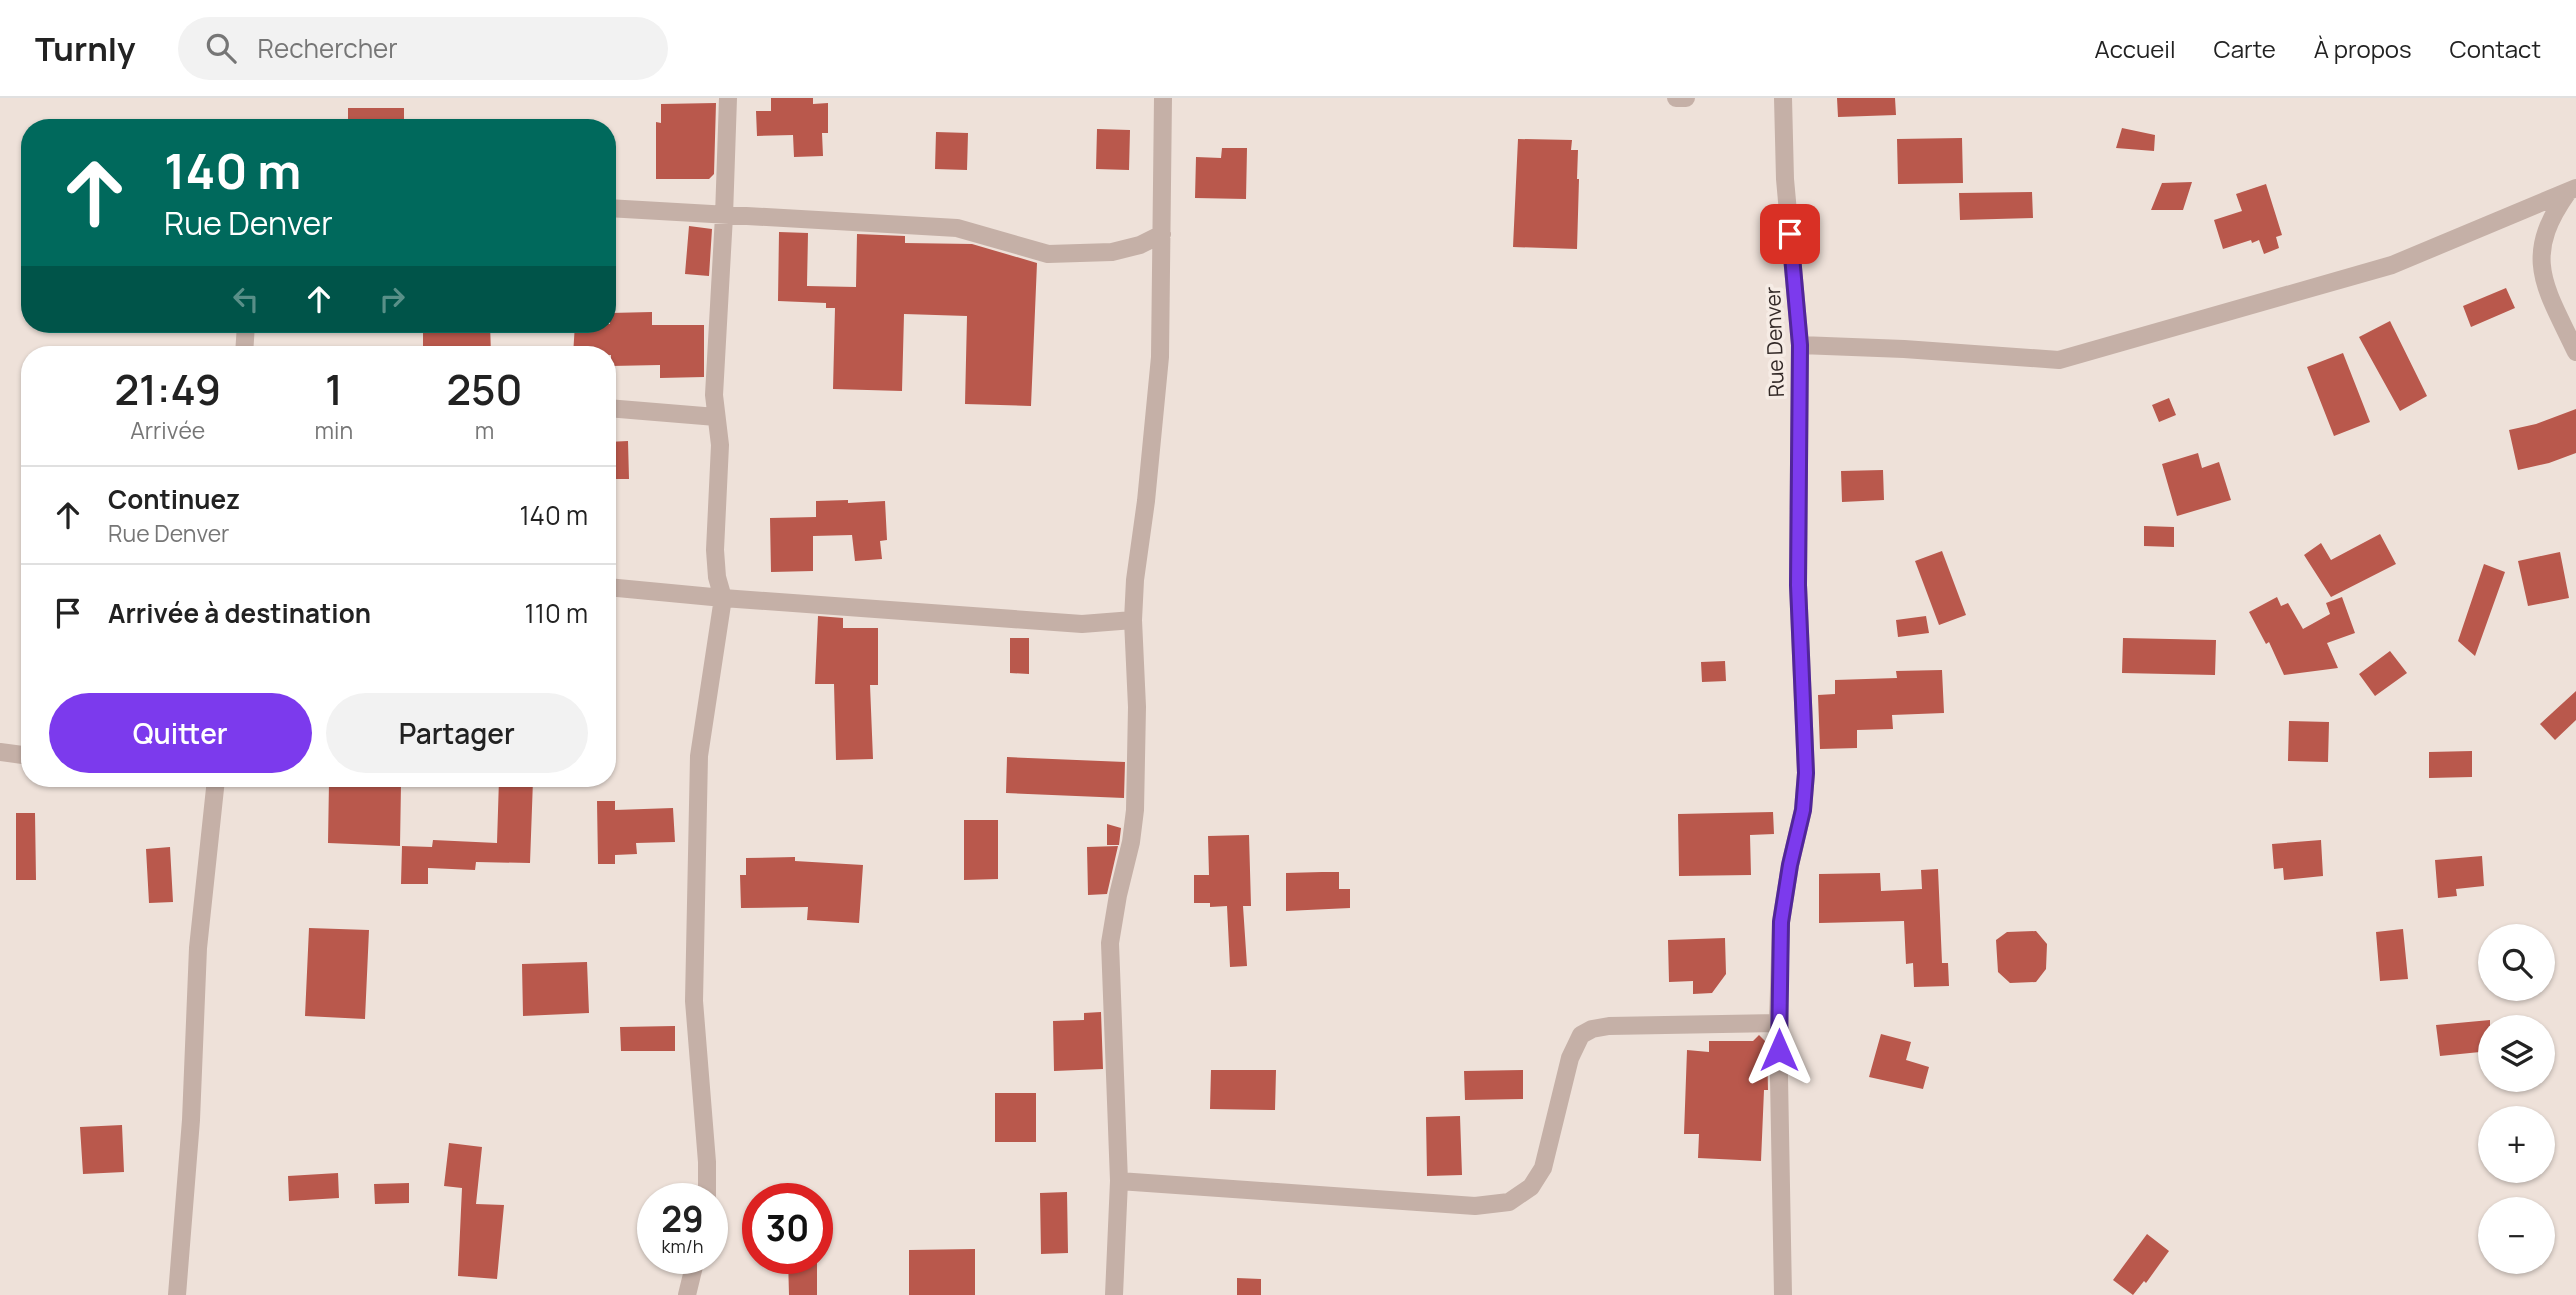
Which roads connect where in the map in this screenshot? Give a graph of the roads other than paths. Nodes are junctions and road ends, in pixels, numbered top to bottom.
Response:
1 (728, 98) edge
2 (1163, 98) edge
3 (1676, 98) edge
4 (1686, 98) edge
5 (1783, 98) edge
6 (2572, 190) edge
7 (616, 209) edge
8 (724, 216) junction
9 (1162, 234) junction
10 (1800, 345) junction
11 (2576, 352) edge
12 (616, 409) edge
13 (716, 417) junction
14 (616, 588) edge
15 (723, 598) junction
16 (1133, 620) junction
17 (0, 752) edge
18 (21, 755) edge
19 (215, 787) edge
20 (1778, 1023) junction
21 (1119, 1181) junction
22 (707, 1183) edge
23 (692, 1274) edge
24 (177, 1295) edge
25 (687, 1295) edge
26 (1114, 1295) edge
27 (1783, 1295) edge

1 - 8 street
2 - 9 street
3 - 4 street
5 - 10 street, Rue Denver
6 - 10 street
6 - 11 street
7 - 8 street
8 - 9 street
8 - 13 street
9 - 16 street
10 - 20 street, Rue Denver
12 - 13 street
13 - 15 street
14 - 15 street
15 - 16 street
15 - 22 street
16 - 21 street
17 - 18 street
19 - 24 street
20 - 21 street
20 - 27 street, Rue Denver
21 - 26 street
23 - 25 street

